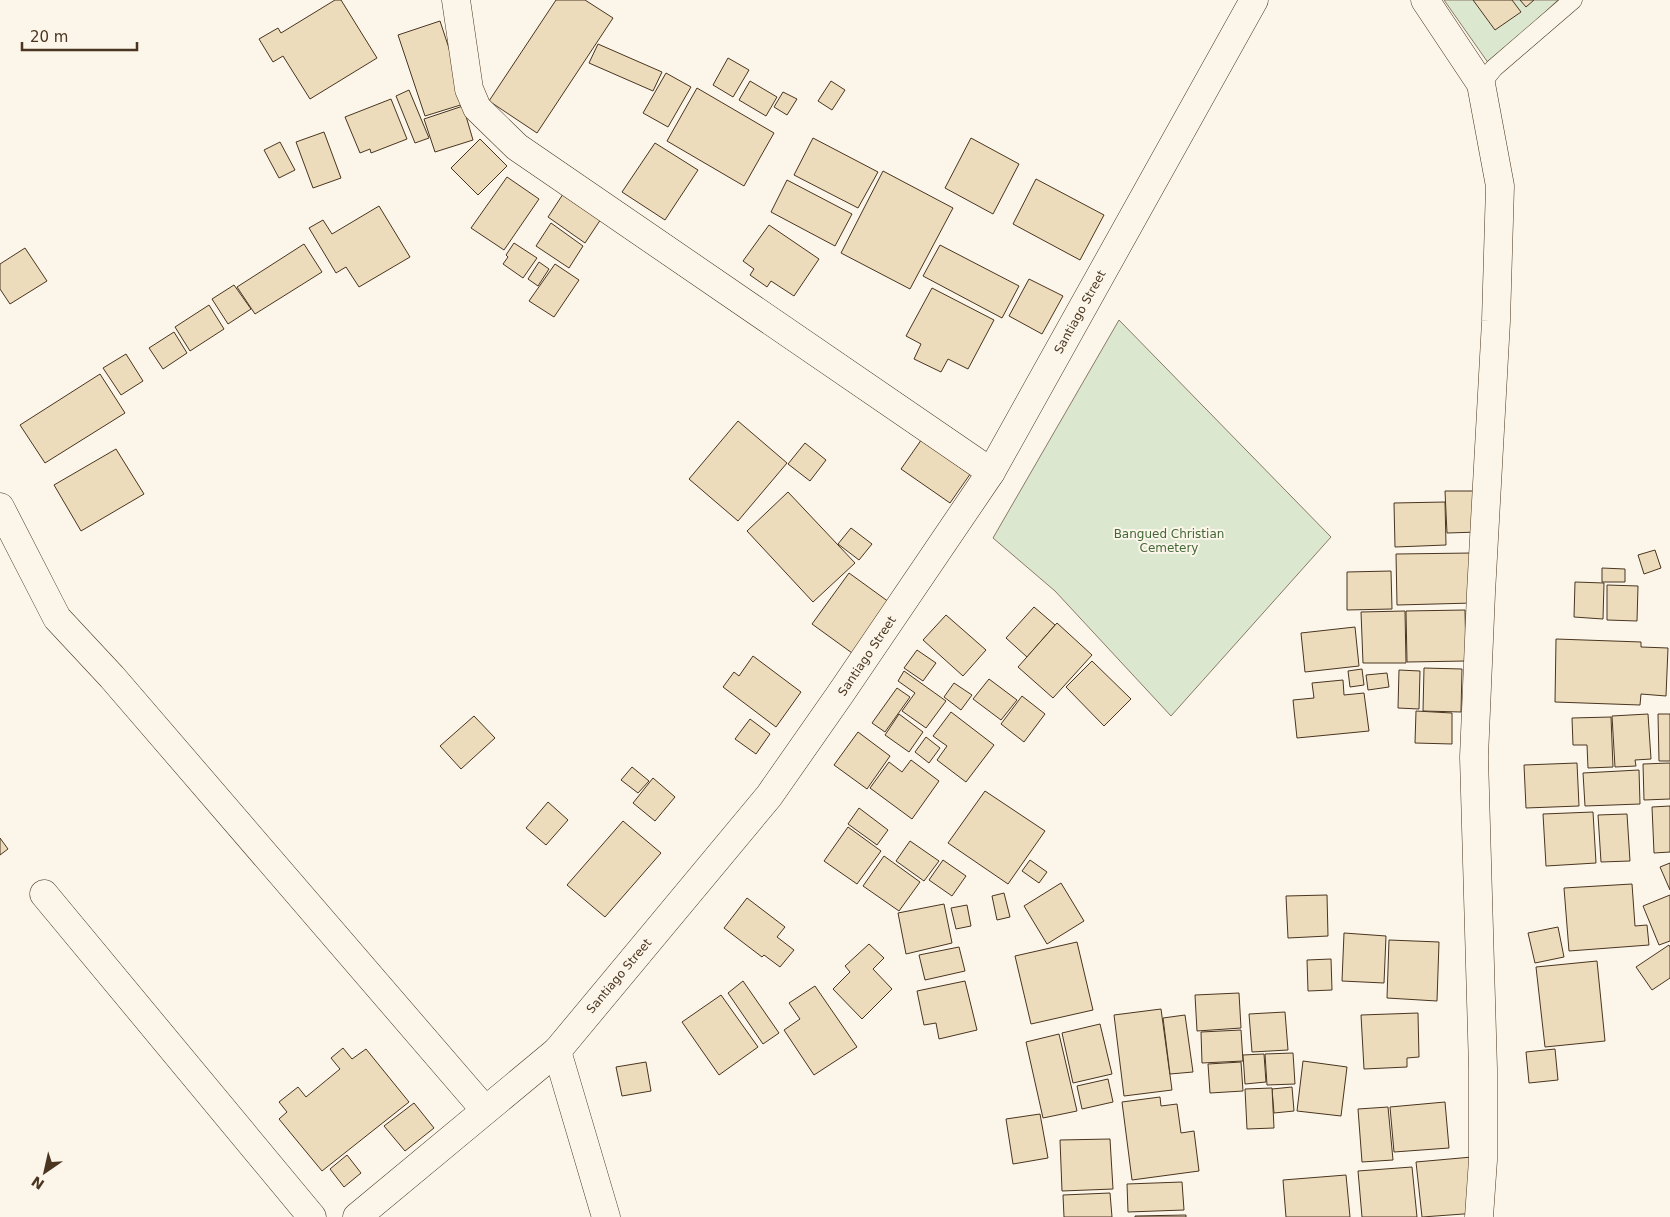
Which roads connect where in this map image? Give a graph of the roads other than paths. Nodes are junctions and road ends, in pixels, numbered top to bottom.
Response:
1 (456, 0) edge
2 (1254, 0) edge
3 (1425, 0) edge
4 (1573, 0) edge
5 (1481, 84) junction
6 (991, 472) junction
7 (0, 507) edge
8 (44, 894) dead end
9 (556, 1051) junction
10 (485, 1110) junction
11 (312, 1217) edge
12 (357, 1217) edge
13 (606, 1217) edge
14 (1479, 1217) edge

1 - 6 street
2 - 6 street, Santiago Street
3 - 5 street
4 - 5 lane
5 - 14 street
6 - 9 street, Santiago Street
7 - 10 street
8 - 11 street
9 - 10 street, Santiago Street
9 - 13 street
10 - 12 street, Santiago Street

